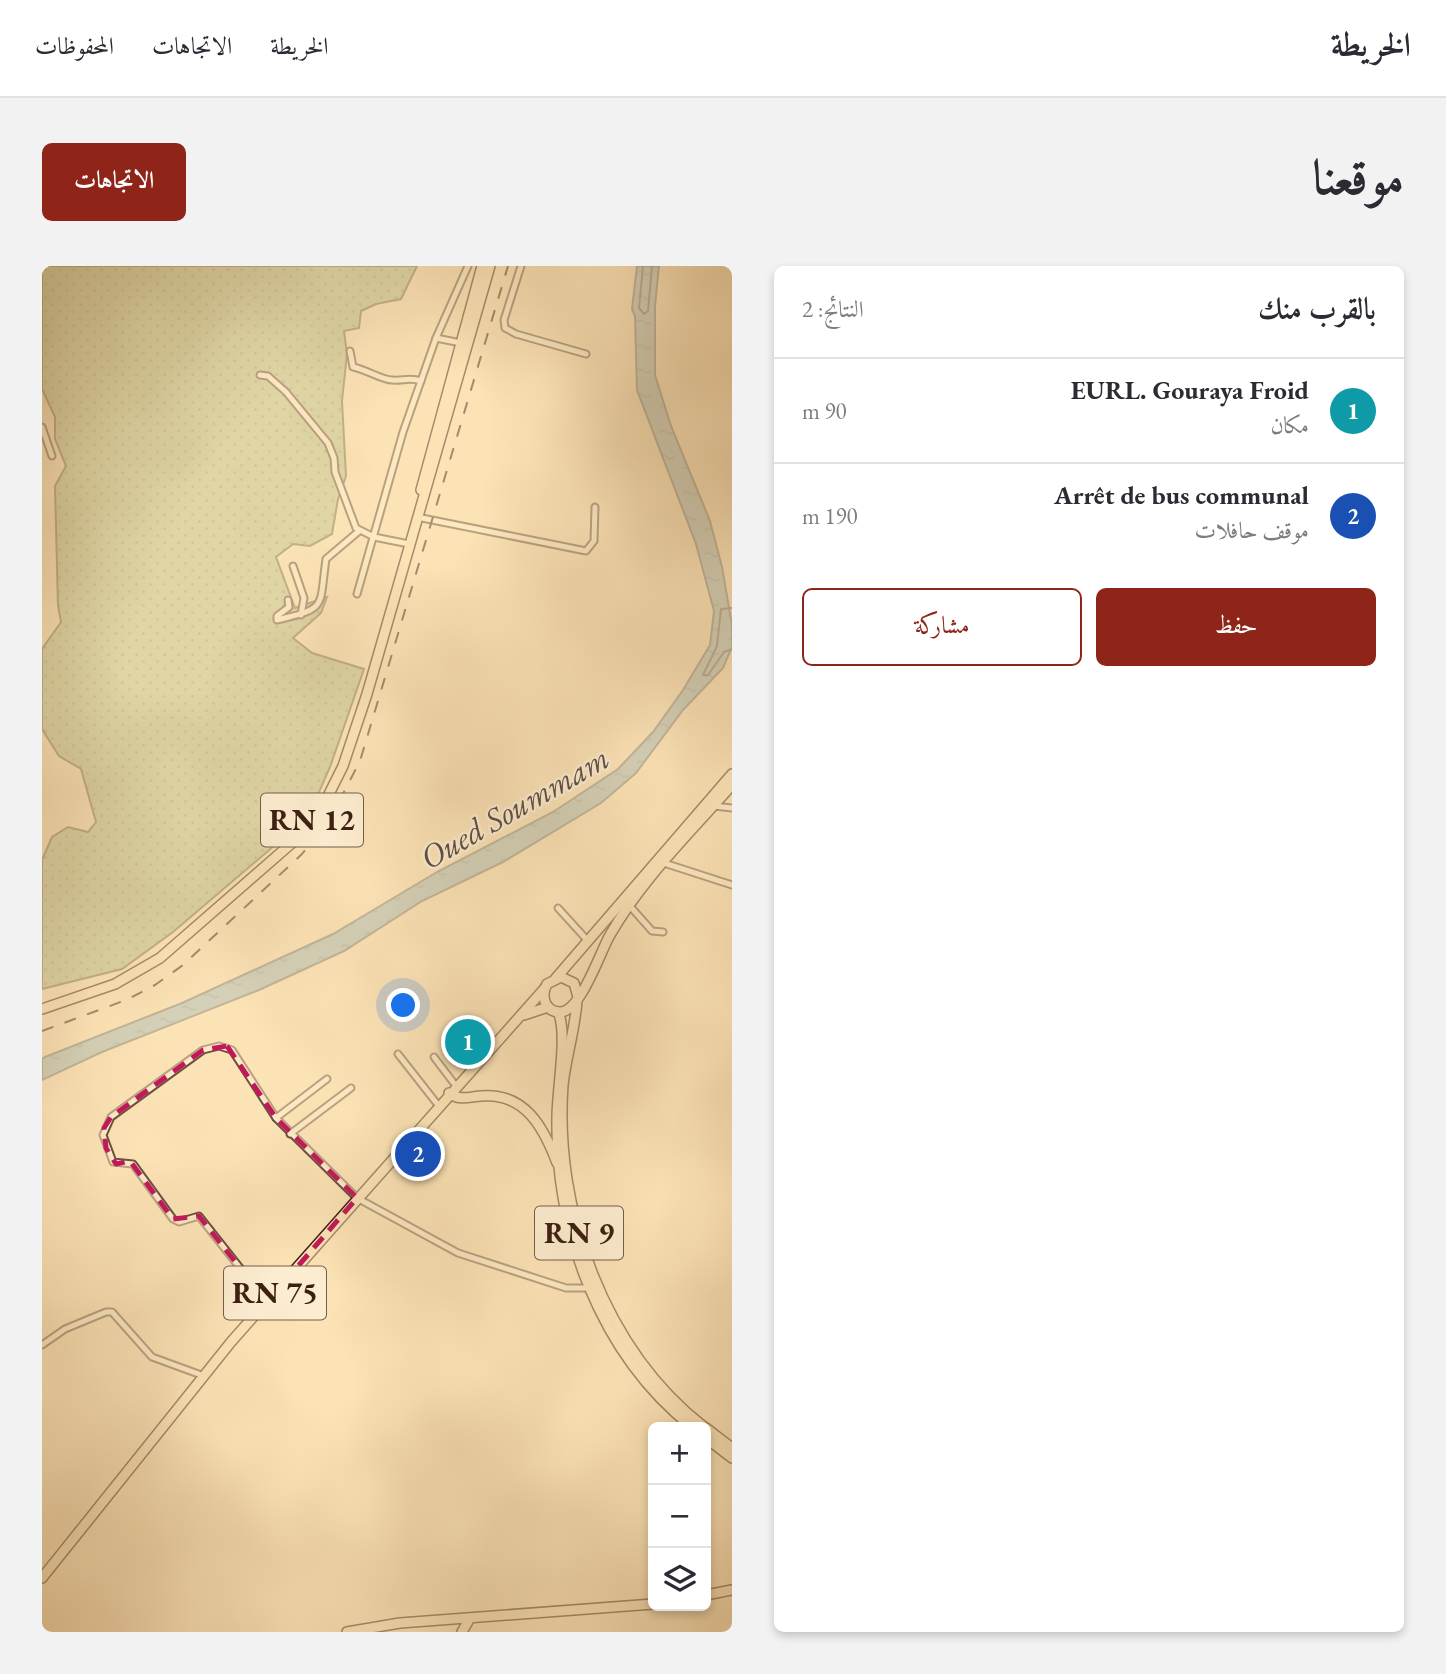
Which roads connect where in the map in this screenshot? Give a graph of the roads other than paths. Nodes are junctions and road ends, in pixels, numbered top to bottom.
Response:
1 (468, 266) edge
2 (482, 266) edge
3 (491, 266) edge
4 (521, 266) edge
5 (436, 338) junction
6 (461, 343) junction
7 (350, 351) dead end
8 (586, 354) dead end
9 (260, 375) dead end
10 (421, 381) junction
11 (42, 427) edge
12 (52, 456) dead end
13 (420, 505) junction
14 (595, 507) dead end
15 (417, 517) junction
16 (359, 531) junction
17 (374, 537) junction
18 (409, 544) junction
19 (293, 566) dead end
20 (357, 594) dead end
21 (288, 600) dead end
22 (301, 615) junction
23 (732, 774) edge
24 (732, 785) edge
25 (713, 806) junction
26 (732, 808) edge
27 (664, 863) junction
28 (732, 885) edge
29 (629, 905) junction
30 (558, 908) dead end
31 (663, 932) dead end
32 (588, 941) junction
33 (556, 978) junction
34 (545, 988) junction
35 (578, 999) junction
36 (42, 1009) edge
37 (553, 1010) junction
38 (519, 1017) junction
39 (398, 1054) dead end
40 (434, 1057) dead end
41 (327, 1079) dead end
42 (351, 1088) dead end
43 (452, 1089) junction
44 (438, 1105) junction
45 (276, 1118) junction
46 (290, 1134) junction
47 (558, 1165) junction
48 (357, 1198) junction
49 (590, 1288) junction
50 (267, 1301) junction
51 (42, 1345) edge
52 (204, 1376) junction
53 (686, 1422) edge
54 (698, 1422) edge
55 (711, 1432) edge
56 (711, 1442) edge
57 (732, 1448) edge
58 (732, 1458) edge
59 (42, 1578) edge
60 (732, 1587) edge
61 (711, 1594) edge
62 (648, 1604) edge
63 (470, 1618) junction
64 (347, 1632) edge
65 (462, 1632) edge

1 - 5 street
2 - 6 main road, RN 12
3 - 13 main road, RN 12
4 - 8 street
5 - 6 street
5 - 10 street
6 - 13 main road, RN 12
7 - 10 street
9 - 16 street
10 - 17 street
11 - 12 street
13 - 15 main road, RN 12
14 - 15 street
15 - 18 main road, RN 12
16 - 17 street
16 - 22 street
17 - 18 street
17 - 20 street
18 - 36 main road, RN 12
19 - 22 street
21 - 22 street
23 - 32 main road
24 - 25 main road, RN 9
25 - 26 street
25 - 27 main road, RN 9
27 - 28 street
27 - 29 main road, RN 9
29 - 31 street
29 - 35 main road, RN 9
30 - 32 street
32 - 33 main road
33 - 34 main road
33 - 35 main road
34 - 37 main road
34 - 38 main road, RN 75
35 - 37 main road
35 - 54 main road, RN 9
37 - 38 main road, RN 75
37 - 47 main road, RN 9
38 - 43 main road, RN 75
39 - 44 street
40 - 43 street
41 - 45 street
42 - 46 street
43 - 44 main road, RN 75
43 - 47 main road
44 - 48 main road, RN 75
45 - 46 street
45 - 50 street
46 - 48 street
47 - 49 main road, RN 9
48 - 49 street
48 - 50 main road, RN 75
49 - 53 main road, RN 9
50 - 52 main road, RN 75
51 - 52 street
52 - 59 main road, RN 75
55 - 57 main road, RN 9
56 - 58 main road
60 - 61 main road
62 - 63 main road
63 - 64 main road
63 - 65 main road

